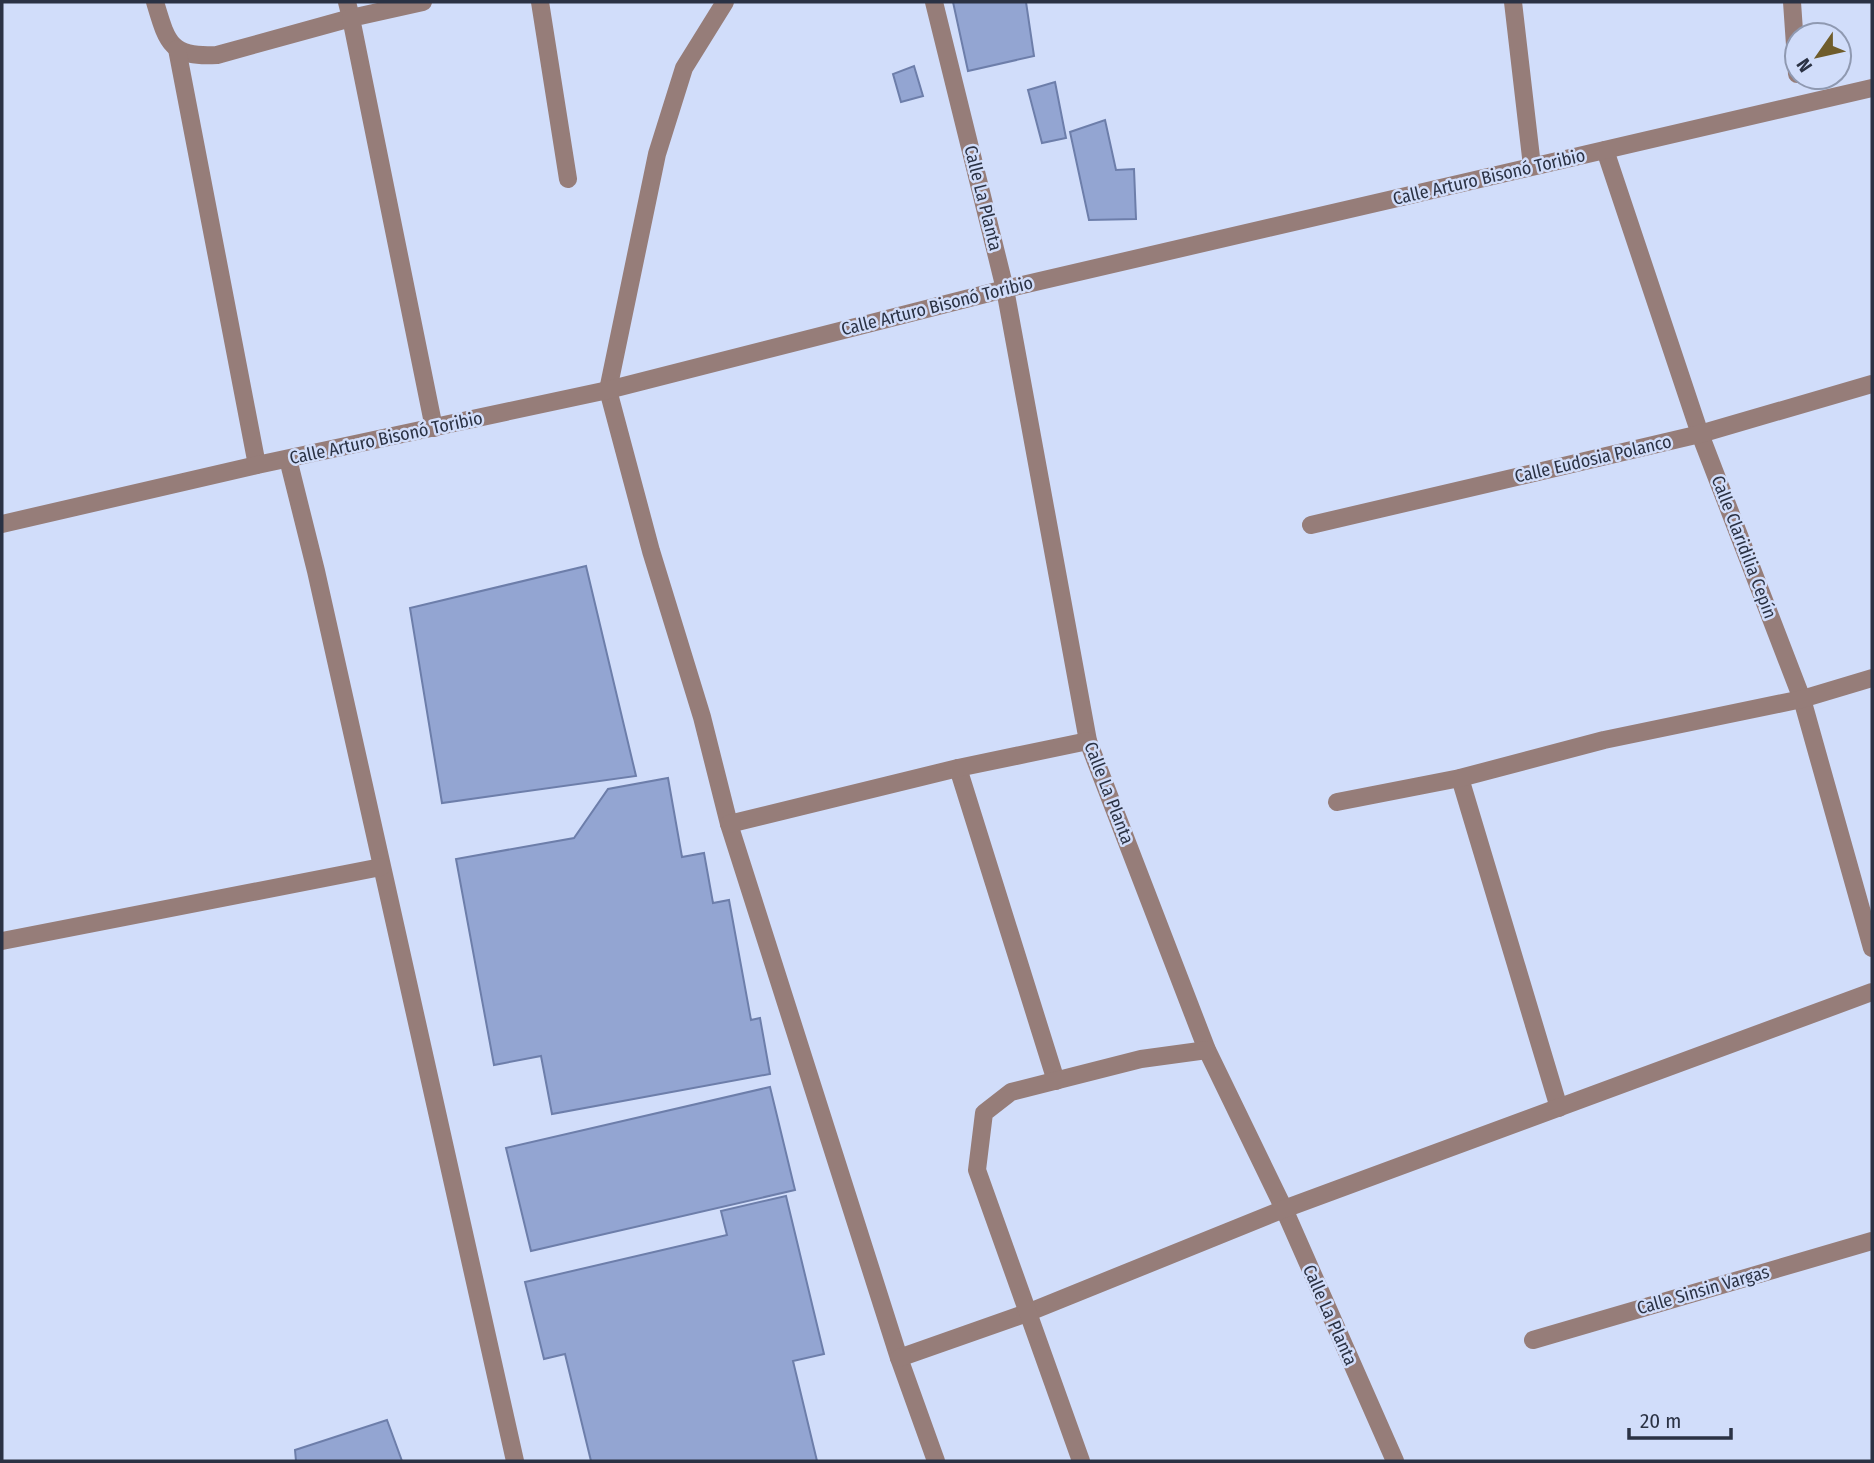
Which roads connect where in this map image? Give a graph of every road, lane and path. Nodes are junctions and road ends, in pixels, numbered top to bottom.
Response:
1 (155, 2) edge
2 (424, 2) edge
3 (540, 2) edge
4 (725, 2) edge
5 (934, 2) edge
6 (1513, 2) edge
7 (1792, 2) edge
8 (349, 10) edge
9 (1793, 21) edge
10 (177, 48) junction
11 (1872, 88) edge
12 (1798, 91) edge
13 (1799, 106) junction
14 (1605, 150) junction
15 (1532, 166) junction
16 (568, 179) dead end
17 (1005, 289) junction
18 (1872, 384) edge
19 (608, 390) junction
20 (434, 428) junction
21 (1700, 434) junction
22 (288, 458) junction
23 (257, 465) junction
24 (2, 524) edge
25 (1311, 525) dead end
26 (1872, 678) edge
27 (1802, 699) junction
28 (1088, 741) junction
29 (958, 768) junction
30 (1460, 778) junction
31 (1337, 802) dead end
32 (729, 824) junction
33 (381, 867) junction
34 (2, 941) edge
35 (1872, 948) edge
36 (1872, 992) edge
37 (1207, 1050) junction
38 (1056, 1081) junction
39 (1559, 1108) junction
40 (1284, 1209) junction
41 (1872, 1241) edge
42 (1027, 1313) junction
43 (1533, 1340) dead end
44 (899, 1358) junction
45 (515, 1461) edge
46 (936, 1461) edge
47 (1081, 1461) edge
48 (1395, 1461) edge

1 - 10 street
2 - 8 street
3 - 16 street
4 - 19 street
5 - 17 street, Calle La Planta
6 - 15 street
7 - 9 street
8 - 10 street
8 - 20 street
10 - 23 street
11 - 13 street, Calle Arturo Bisonó Toribio
12 - 13 street
13 - 14 street, Calle Arturo Bisonó Toribio
14 - 15 street, Calle Arturo Bisonó Toribio
14 - 21 street, Calle Claridilia Cepín
15 - 17 street, Calle Arturo Bisonó Toribio
17 - 19 street, Calle Arturo Bisonó Toribio
17 - 28 street, Calle La Planta
18 - 21 street, Calle Eudosia Polanco
19 - 20 street, Calle Arturo Bisonó Toribio
19 - 32 street
20 - 22 street, Calle Arturo Bisonó Toribio
21 - 25 street, Calle Eudosia Polanco
21 - 27 street, Calle Claridilia Cepín
22 - 23 street, Calle Arturo Bisonó Toribio
22 - 33 street
23 - 24 street, Calle Arturo Bisonó Toribio
26 - 27 street
27 - 30 street
27 - 35 street, Calle Claridilia Cepín
28 - 29 street
28 - 37 street, Calle La Planta
29 - 32 street
29 - 38 street
30 - 31 street
30 - 39 street
32 - 44 street
33 - 34 street
33 - 45 street
36 - 39 street
37 - 38 street
37 - 40 street, Calle La Planta
38 - 42 street
39 - 40 street
40 - 42 street
40 - 48 street, Calle La Planta
41 - 43 street, Calle Sinsin Vargas
42 - 44 street
42 - 47 street
44 - 46 street

